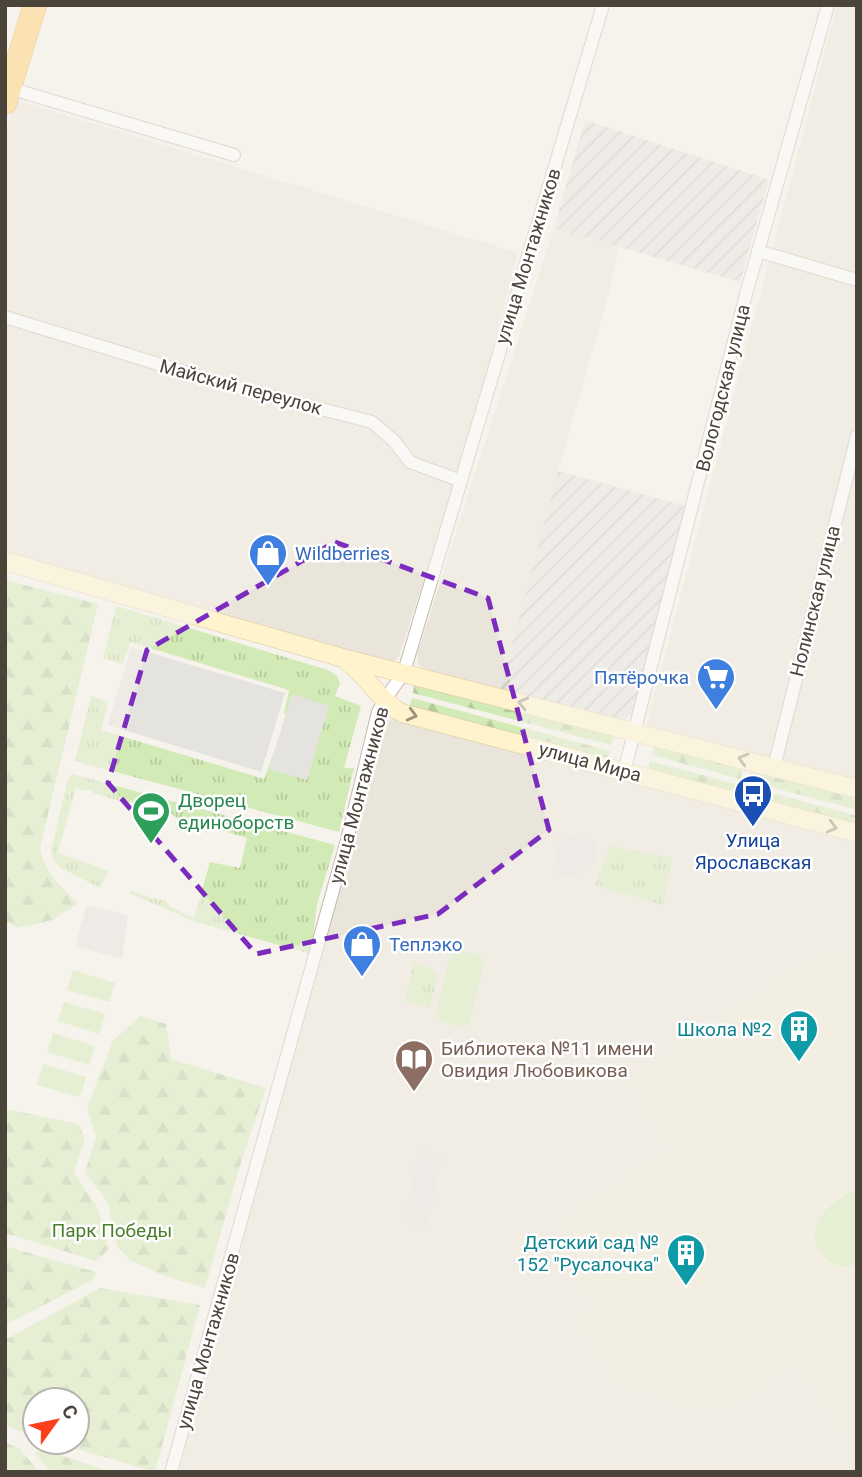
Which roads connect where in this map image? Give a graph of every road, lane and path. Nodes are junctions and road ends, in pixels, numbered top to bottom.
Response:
1 (35, 5) edge
2 (603, 5) edge
3 (828, 5) edge
4 (7, 96) edge
5 (234, 155) dead end
6 (758, 251) junction
7 (857, 280) edge
8 (5, 317) edge
9 (857, 436) edge
10 (461, 481) junction
11 (5, 561) edge
12 (343, 658) junction
13 (404, 672) junction
14 (384, 701) junction
15 (634, 730) junction
16 (774, 767) junction
17 (624, 772) junction
18 (857, 789) edge
19 (857, 833) edge
20 (171, 1472) edge

1 - 4 highway
2 - 10 street, улица Монтажников
3 - 6 street, Вологодская улица
4 - 5 street
6 - 7 street
6 - 15 street, Вологодская улица
8 - 10 street, Майский переулок
9 - 16 street, Нолинская улица
10 - 13 street, улица Монтажников
11 - 12 street, улица Мира
12 - 13 street, улица Мира
12 - 14 street, улица Мира
13 - 14 street, улица Монтажников
15 -> 13 street, улица Мира
14 -> 17 street, улица Мира
14 - 20 street, улица Монтажников
16 -> 15 street, улица Мира
15 - 17 street, Вологодская улица
16 - 18 street, улица Мира
17 -> 19 street, улица Мира

